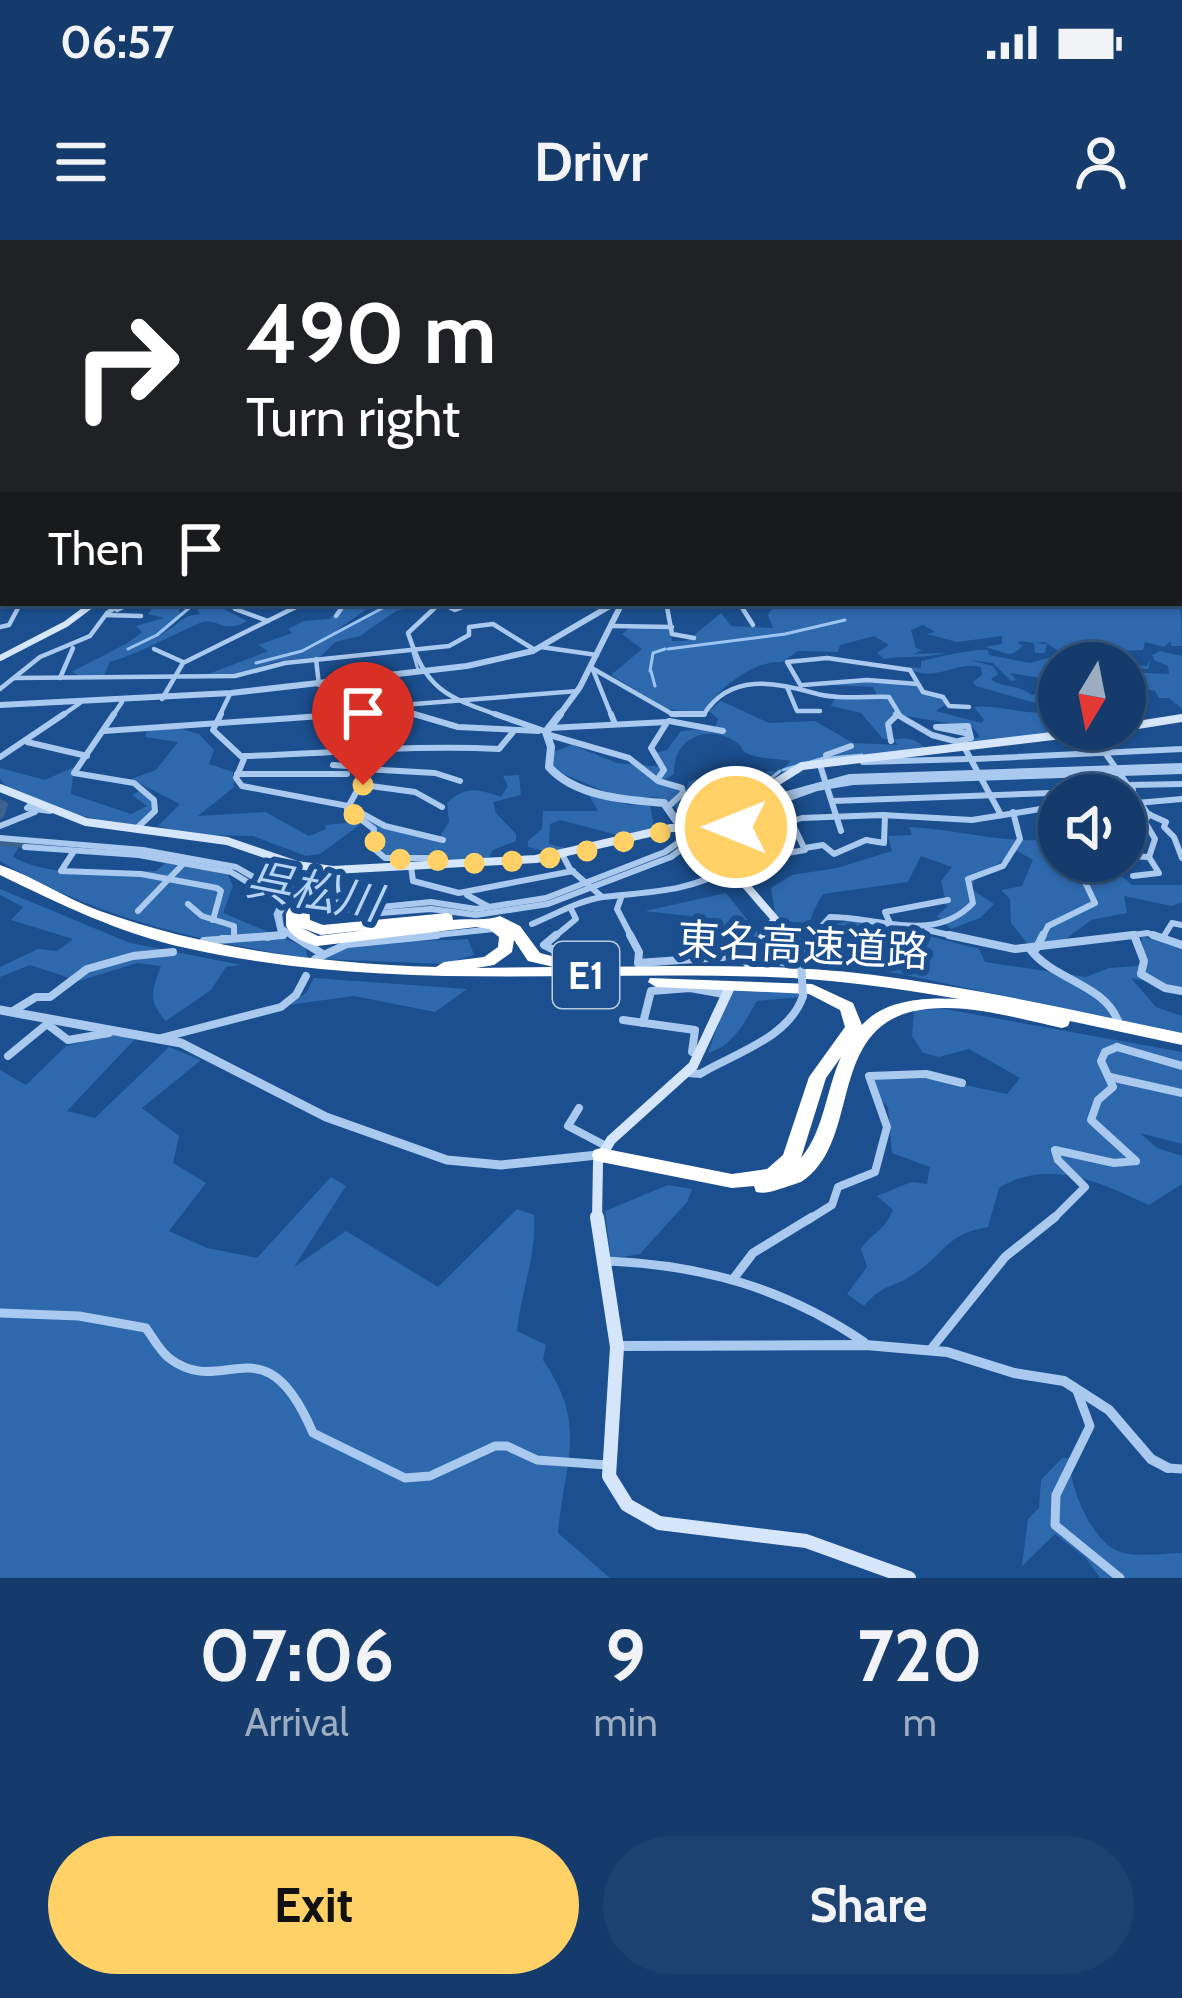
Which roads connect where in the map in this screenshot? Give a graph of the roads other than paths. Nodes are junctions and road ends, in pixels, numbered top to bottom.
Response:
1 (90, 606) edge
2 (121, 606) edge
3 (298, 606) edge
4 (343, 606) edge
5 (437, 606) edge
6 (613, 606) edge
7 (617, 606) edge
8 (667, 606) edge
9 (742, 606) edge
10 (18, 608) dead end
11 (236, 609) dead end
12 (106, 614) junction
13 (141, 616) dead end
14 (336, 616) dead end
15 (268, 621) junction
16 (753, 625) dead end
17 (612, 626) junction
18 (0, 627) edge
19 (671, 627) junction
20 (694, 638) dead end
21 (73, 646) junction
22 (538, 648) junction
23 (154, 649) dead end
24 (413, 650) junction
25 (597, 656) junction
26 (0, 658) edge
27 (316, 659) junction
28 (183, 662) junction
29 (590, 668) junction
30 (421, 673) junction
31 (175, 676) junction
32 (14, 678) junction
33 (60, 678) junction
34 (358, 681) junction
35 (918, 684) junction
36 (319, 685) junction
37 (785, 685) junction
38 (802, 685) junction
39 (0, 689) edge
40 (578, 691) junction
41 (230, 694) junction
42 (162, 699) junction
43 (457, 699) junction
44 (122, 702) junction
45 (360, 702) junction
46 (80, 703) junction
47 (0, 705) edge
48 (389, 706) junction
49 (676, 706) dead end
50 (969, 707) dead end
51 (820, 711) dead end
52 (360, 713) junction
53 (897, 715) junction
54 (670, 719) junction
55 (1182, 720) edge
56 (616, 724) junction
57 (1146, 724) edge
58 (214, 725) junction
59 (104, 731) junction
60 (545, 731) junction
61 (722, 731) dead end
62 (514, 732) junction
63 (970, 734) junction
64 (1038, 740) edge
65 (24, 741) junction
66 (891, 741) dead end
67 (959, 741) junction
68 (851, 746) dead end
69 (1182, 749) edge
70 (966, 750) junction
71 (1105, 751) junction
72 (363, 754) junction
73 (1, 755) edge
74 (87, 757) junction
75 (242, 757) junction
76 (822, 763) junction
77 (333, 765) dead end
78 (363, 768) junction
79 (1182, 768) edge
80 (348, 770) junction
81 (1119, 770) junction
82 (237, 774) junction
83 (977, 774) junction
84 (1122, 774) edge
85 (557, 776) junction
86 (657, 780) junction
87 (460, 781) dead end
88 (827, 783) junction
89 (0, 784) edge
90 (363, 784) junction
91 (1182, 784) edge
92 (1146, 787) edge
93 (767, 788) junction
94 (1038, 793) edge
95 (584, 794) dead end
96 (989, 795) junction
97 (718, 796) junction
98 (1182, 799) edge
99 (833, 801) junction
100 (1146, 803) edge
101 (348, 806) junction
102 (669, 806) junction
103 (442, 807) dead end
104 (33, 808) junction
105 (695, 808) dead end
106 (755, 808) junction
107 (1038, 809) edge
108 (1146, 810) edge
109 (740, 812) junction
110 (1012, 812) junction
111 (1001, 814) junction
112 (1148, 814) junction
113 (885, 815) junction
114 (839, 818) junction
115 (785, 822) junction
116 (1166, 823) junction
117 (1177, 824) dead end
118 (709, 825) junction
119 (0, 826) edge
120 (680, 826) junction
121 (724, 826) junction
122 (763, 829) junction
123 (135, 831) junction
124 (841, 831) dead end
125 (698, 835) junction
126 (748, 835) junction
127 (1172, 835) junction
128 (1182, 835) edge
129 (0, 838) edge
130 (443, 840) dead end
131 (734, 845) junction
132 (25, 847) dead end
133 (805, 848) junction
134 (118, 850) junction
135 (74, 851) junction
136 (563, 856) junction
137 (1146, 857) edge
138 (1149, 857) junction
139 (1182, 859) edge
140 (184, 863) junction
141 (446, 865) junction
142 (731, 865) junction
143 (412, 866) junction
144 (0, 869) edge
145 (321, 869) junction
146 (572, 871) junction
147 (1146, 874) edge
148 (0, 878) edge
149 (171, 880) junction
150 (1086, 882) edge
151 (590, 884) junction
152 (263, 886) junction
153 (464, 892) junction
154 (301, 896) junction
155 (601, 896) junction
156 (621, 897) junction
157 (948, 900) dead end
158 (188, 904) dead end
159 (419, 906) junction
160 (489, 908) junction
161 (571, 909) junction
162 (138, 910) dead end
163 (214, 920) junction
164 (889, 921) junction
165 (532, 924) dead end
166 (1182, 926) edge
167 (925, 928) junction
168 (494, 929) dead end
169 (234, 934) junction
170 (286, 934) junction
171 (1135, 935) junction
172 (1164, 936) junction
173 (204, 941) dead end
174 (582, 945) dead end
175 (1182, 945) edge
176 (1033, 949) junction
177 (173, 952) dead end
178 (723, 957) dead end
179 (751, 958) joint
180 (314, 963) junction
181 (787, 963) dead end
182 (708, 971) junction
183 (575, 981) junction
184 (727, 990) joint
185 (1182, 991) edge
186 (5, 1012) edge
187 (623, 1020) dead end
188 (48, 1022) junction
189 (643, 1023) junction
190 (1118, 1035) junction
191 (161, 1038) junction
192 (1182, 1043) edge
193 (700, 1055) junction
194 (8, 1056) dead end
195 (1182, 1066) edge
196 (688, 1073) junction
197 (1110, 1077) junction
198 (962, 1083) dead end
199 (1182, 1093) edge
200 (580, 1108) dead end
201 (603, 1150) junction
202 (603, 1261) junction
203 (734, 1277) junction
204 (0, 1313) edge
205 (866, 1345) junction
206 (617, 1346) junction
207 (931, 1349) junction
208 (1076, 1388) junction
209 (607, 1465) junction
210 (1175, 1468) edge
211 (909, 1578) edge
212 (1120, 1578) edge

1 - 26 main road
2 - 12 street
3 - 15 street
4 - 14 street
5 - 24 street
6 - 22 street
7 - 17 street
8 - 19 street
9 - 16 street
10 - 18 street
11 - 15 street
12 - 13 street
12 - 21 street
15 - 28 street
17 - 19 street
17 - 25 street
19 - 20 street
21 - 32 street
21 - 33 street
22 - 24 street
22 - 25 street
22 - 30 street
23 - 28 street
24 - 27 street
24 - 30 street
25 - 29 street
27 - 31 street
27 - 36 street
28 - 31 street
29 - 40 street
29 - 54 street
29 - 56 street
30 - 34 street
30 - 43 street
31 - 33 street
31 - 42 street
32 - 33 street
32 - 39 street
34 - 36 street
34 - 45 street
35 - 38 street
35 - 38 street
35 - 50 street
36 - 41 street
37 - 38 street
37 - 51 street
37 - 54 street
38 - 53 street
40 - 43 street
40 - 60 street
41 - 42 street
41 - 58 street
42 - 44 street
43 - 48 street
43 - 60 street
44 - 46 street
44 - 59 street
45 - 48 street
45 - 52 street
46 - 47 street
46 - 65 street
48 - 62 street
49 - 54 street
52 - 58 street
52 - 72 street
53 - 66 street
53 - 67 street
54 - 56 street
54 - 61 street
54 - 86 street
55 - 57 main road
55 - 71 street
56 - 60 street
58 - 59 street
58 - 75 street
59 - 74 street
60 - 62 street
60 - 85 street
60 - 86 street
62 - 72 street
63 - 63 street
63 - 67 street
64 - 70 main road
65 - 73 street
65 - 74 street
67 - 70 street
68 - 76 street
69 - 71 street
70 - 76 main road
70 - 83 street
71 - 81 street
71 - 83 street
72 - 75 street
72 - 78 street
74 - 123 street
75 - 82 street
76 - 83 street
76 - 88 street
76 - 93 main road
77 - 80 street
78 - 80 street
78 - 87 street
78 - 90 street
79 - 81 street
80 - 82 street
80 - 90 street
81 - 83 street
81 - 84 street
82 - 101 street
83 - 88 street
83 - 96 street
85 - 95 street
85 - 102 street
86 - 102 street
88 - 99 street
88 - 106 street
89 - 104 main road
90 - 101 street
90 - 103 street
91 - 92 street
93 - 97 street
93 - 106 main road
94 - 96 street
96 - 99 street
96 - 111 street
97 - 105 street
97 - 109 street
98 - 100 street
99 - 114 street
101 - 130 street
101 - 141 street
102 - 120 street
104 - 119 street
104 - 123 main road
106 - 109 street
106 - 126 main road
107 - 110 street
108 - 112 street
109 - 118 street
110 - 111 street
110 - 167 street
111 - 113 street
112 - 116 street
112 - 138 street
113 - 114 street
113 - 133 street
114 - 115 street
114 - 124 street
115 - 122 street
115 - 133 street
116 - 117 street
116 - 127 street
118 - 120 main road
118 - 121 main road
120 - 136 main road
121 - 125 street
121 - 126 main road
122 - 126 street
122 - 126 street
123 - 145 main road
125 - 131 street
125 - 151 street
126 - 131 main road
127 - 128 street
127 - 139 street
129 - 134 street
131 - 142 main road
132 - 135 street
133 - 142 street
134 - 135 street
134 - 140 street
134 - 152 street
135 - 149 street
136 - 141 main road
136 - 146 street
137 - 138 street
138 - 147 street
140 - 149 street
140 - 152 street
141 - 143 main road
142 - 156 street
142 - 179 main road
143 - 145 main road
143 - 153 street
144 - 180 highway, 東名高速道路 / E1
145 - 154 highway
146 - 151 street
146 - 153 street
148 - 183 highway, 東名高速道路 / E1
149 - 162 street
149 - 163 street
150 - 176 street
151 - 155 street
151 - 159 street
151 - 160 street
152 - 154 street
152 - 159 street
153 - 160 street
154 - 159 street
154 - 170 street
154 - 180 highway
154 - 182 highway
155 - 156 street
155 - 161 street
156 - 178 street
157 - 164 street
158 - 163 street
159 - 160 street
161 - 165 street
161 - 174 street
163 - 169 street
164 - 167 street
164 - 196 street, bridge
166 - 172 street
167 - 176 street
168 - 180 street
169 - 170 street
169 - 173 street
170 - 180 street
171 - 172 street
171 - 176 street
171 - 185 street
172 - 175 street
176 - 190 street
177 - 186 street
179 - 181 street
180 - 182 highway, 東名高速道路 / E1
180 - 191 street
182 - 192 highway, 東名高速道路 / E1
183 - 190 highway, 東名高速道路 / E1
183 - 201 highway
184 - 189 street
184 - 193 main road
186 - 188 street
187 - 189 street
188 - 191 street
188 - 194 street
189 - 193 street
190 - 192 highway, 東名高速道路 / E1
190 - 195 street
190 - 197 street
190 - 201 highway
191 - 201 street
193 - 196 main road
196 - 201 main road
197 - 199 street
197 - 207 street
198 - 203 street
200 - 201 street
201 - 202 main road
202 - 203 street
202 - 206 main road
203 - 205 street
204 - 209 street
205 - 206 street
205 - 207 street
206 - 209 main road
207 - 208 street
208 - 210 street
208 - 212 street
209 - 211 main road

